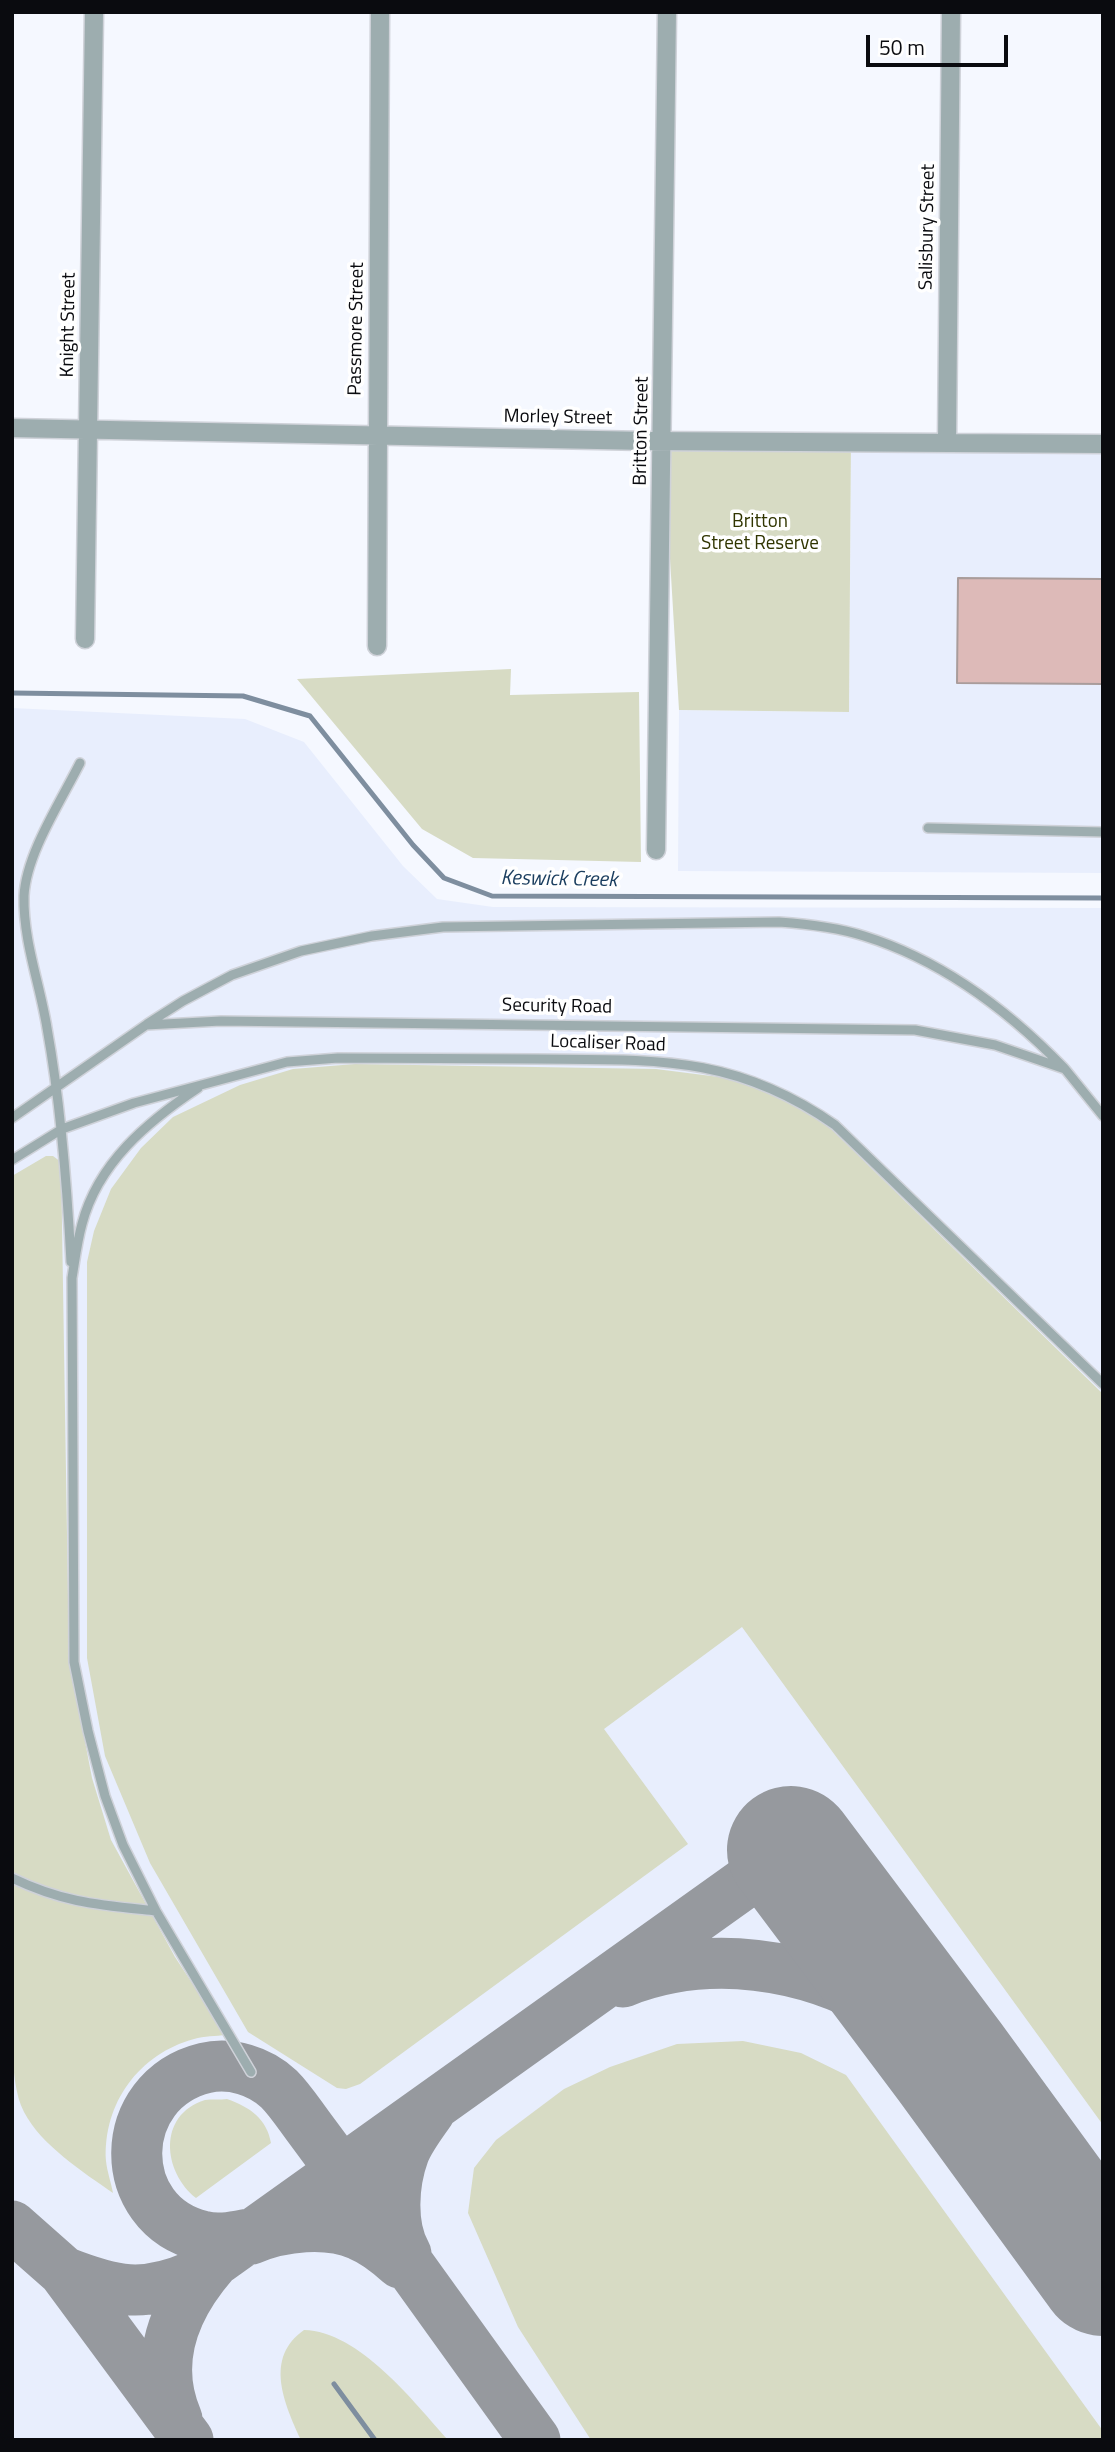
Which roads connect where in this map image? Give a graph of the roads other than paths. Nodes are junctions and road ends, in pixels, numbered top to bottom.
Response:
1 (94, 12) edge
2 (380, 12) edge
3 (667, 12) edge
4 (951, 12) edge
5 (12, 428) edge
6 (89, 429) junction
7 (377, 436) junction
8 (663, 441) junction
9 (947, 443) junction
10 (1103, 444) edge
11 (85, 639) dead end
12 (377, 646) dead end
13 (80, 763) dead end
14 (928, 828) dead end
15 (1103, 832) edge
16 (656, 850) dead end
17 (146, 1025) junction
18 (1065, 1069) junction
19 (205, 1084) junction
20 (55, 1086) junction
21 (1103, 1116) edge
22 (12, 1118) edge
23 (62, 1129) junction
24 (12, 1160) edge
25 (72, 1278) junction
26 (1103, 1384) edge
27 (12, 1878) edge
28 (156, 1911) junction
29 (251, 2072) dead end

1 - 6 street, Knight Street
2 - 7 street, Passmore Street
3 - 8 street, Britton Street
4 - 9 street, Salisbury Street
5 - 6 street, Morley Street
6 - 7 street, Morley Street
6 - 11 street, Knight Street
7 - 8 street, Morley Street
7 - 12 street, Passmore Street
8 - 9 street, Morley Street
8 - 16 street, Britton Street
9 - 10 street, Morley Street
13 - 20 lane
14 - 15 lane
17 - 18 lane, Security Road
17 - 18 lane
17 - 20 lane
18 - 21 lane
19 - 23 lane, Localiser Road
19 - 25 lane
19 - 26 lane, Localiser Road
20 - 22 lane
20 - 23 lane
23 - 24 lane, Localiser Road
23 - 25 lane
25 - 28 lane
27 - 28 lane
28 - 29 lane

